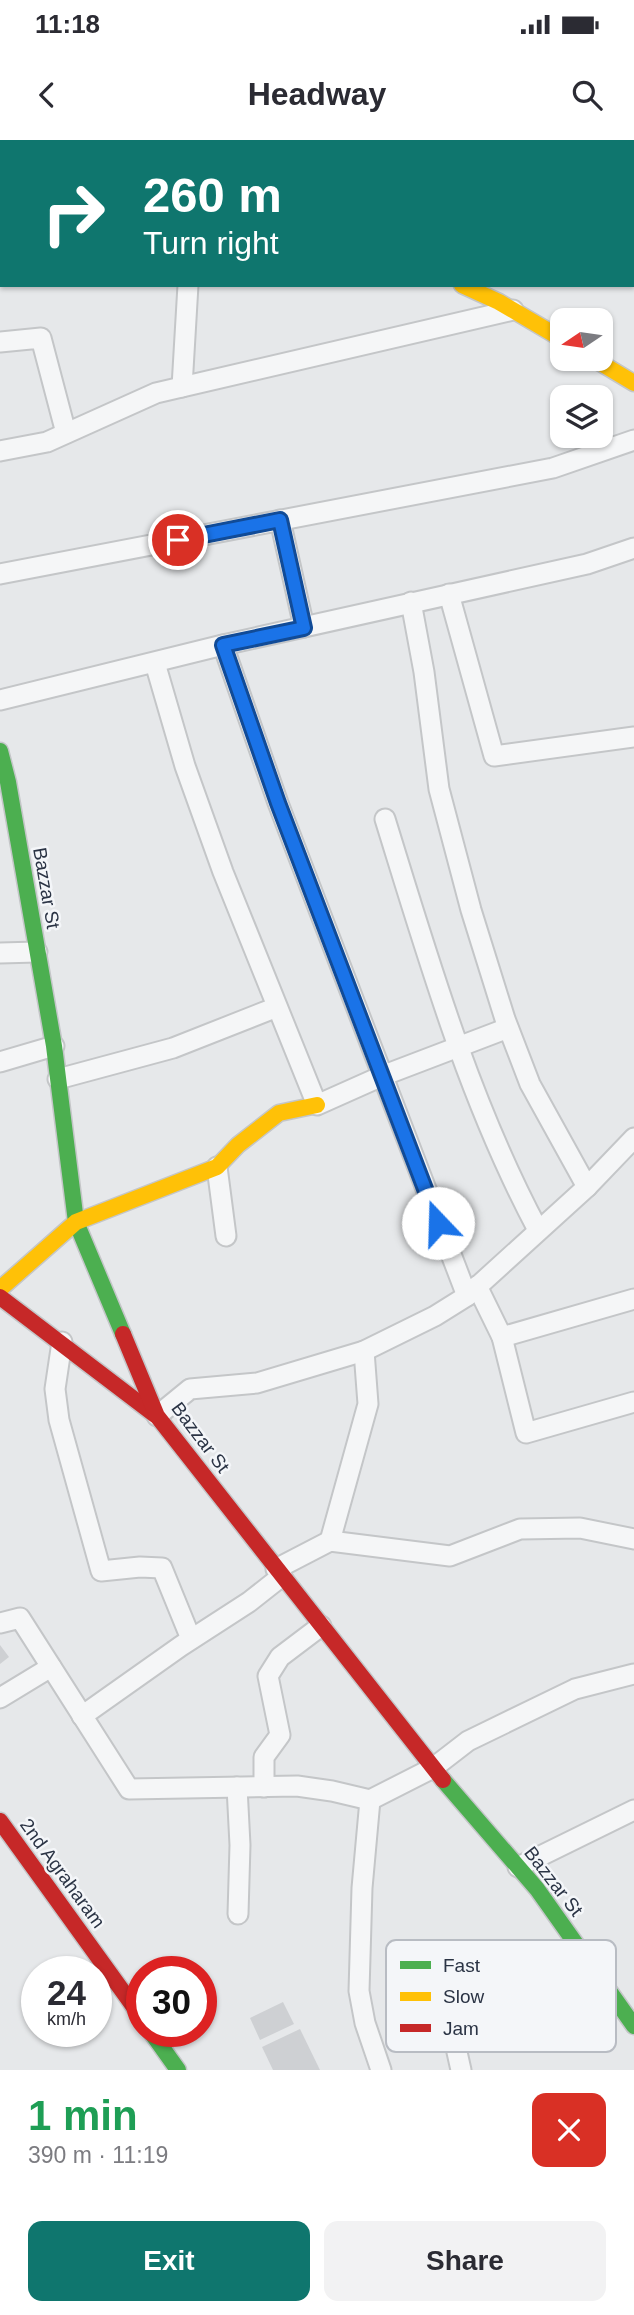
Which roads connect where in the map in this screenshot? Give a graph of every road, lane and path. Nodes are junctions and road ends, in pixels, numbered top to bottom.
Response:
1 (188, 287) edge
2 (465, 287) edge
3 (513, 310) junction
4 (550, 332) edge
5 (0, 342) edge
6 (613, 370) edge
7 (634, 383) edge
8 (182, 387) junction
9 (66, 433) junction
10 (634, 440) edge
11 (0, 451) edge
12 (280, 520) junction
13 (634, 548) edge
14 (0, 574) edge
15 (449, 594) junction
16 (411, 602) junction
17 (304, 628) junction
18 (223, 645) junction
19 (155, 663) junction
20 (0, 700) edge
21 (634, 737) edge
22 (0, 751) edge
23 (6, 811) edge
24 (385, 819) dead end
25 (37, 952) junction
26 (0, 953) edge
27 (278, 1007) junction
28 (508, 1028) junction
29 (54, 1046) junction
30 (459, 1046) junction
31 (0, 1062) edge
32 (382, 1076) junction
33 (58, 1079) junction
34 (317, 1105) junction
35 (631, 1151) edge
36 (217, 1167) junction
37 (586, 1187) junction
38 (76, 1222) junction
39 (538, 1230) junction
40 (226, 1236) dead end
41 (0, 1289) edge
42 (472, 1291) junction
43 (0, 1297) edge
44 (634, 1299) edge
45 (502, 1337) junction
46 (62, 1342) junction
47 (364, 1351) junction
48 (634, 1402) edge
49 (157, 1416) junction
50 (634, 1539) edge
51 (330, 1541) junction
52 (279, 1573) junction
53 (0, 1623) edge
54 (321, 1626) junction
55 (191, 1639) junction
56 (51, 1667) junction
57 (634, 1675) edge
58 (0, 1698) edge
59 (82, 1716) junction
60 (433, 1768) junction
61 (237, 1787) junction
62 (264, 1787) junction
63 (370, 1800) junction
64 (634, 1810) edge
65 (0, 1821) edge
66 (518, 1867) junction
67 (238, 1914) dead end
68 (573, 1940) edge
69 (126, 1996) edge
70 (616, 2001) edge
71 (634, 2026) edge
72 (161, 2047) edge
73 (457, 2052) edge
74 (176, 2069) edge
75 (381, 2070) edge
76 (461, 2070) edge

1 - 8 street
2 - 3 main road
3 - 4 main road
3 - 8 street
5 - 9 street
6 - 7 main road
8 - 9 street
9 - 11 street
10 - 12 street
12 - 14 street
12 - 17 street
13 - 15 street
15 - 16 street
15 - 21 street
16 - 17 street
16 - 28 street
17 - 18 street
18 - 19 street
18 - 32 street
19 - 20 street
19 - 27 street
22 - 23 main road, Bazzar St
23 - 25 main road, Bazzar St
24 - 30 street
25 - 26 street
25 - 29 main road, Bazzar St
27 - 33 street
27 - 34 street
28 - 30 street
28 - 37 street
29 - 31 street
29 - 33 main road, Bazzar St
30 - 32 street
30 - 39 street
32 - 34 street
32 - 42 street
33 - 38 main road, Bazzar St
34 - 36 main road
35 - 37 street
36 - 38 main road
36 - 40 street
37 - 39 street
38 - 41 main road
38 - 49 main road, Bazzar St
39 - 42 street
42 - 45 street
42 - 47 street
43 - 46 main road
44 - 45 street
45 - 48 street
46 - 49 main road
46 - 55 street
47 - 49 street
47 - 51 street
49 - 52 main road, Bazzar St
50 - 51 street
51 - 52 street
52 - 54 main road, Bazzar St
52 - 55 street
53 - 56 street
54 - 60 main road, Bazzar St
54 - 62 street
55 - 59 street
56 - 58 street
56 - 59 street
57 - 60 street
59 - 61 street
60 - 63 street
60 - 66 main road, Bazzar St
61 - 62 street
61 - 67 street
62 - 63 street
63 - 75 street
64 - 66 street
65 - 69 main road, 2nd Agraharam
66 - 68 main road, Bazzar St
70 - 71 main road, Bazzar St
72 - 74 main road
73 - 76 street

